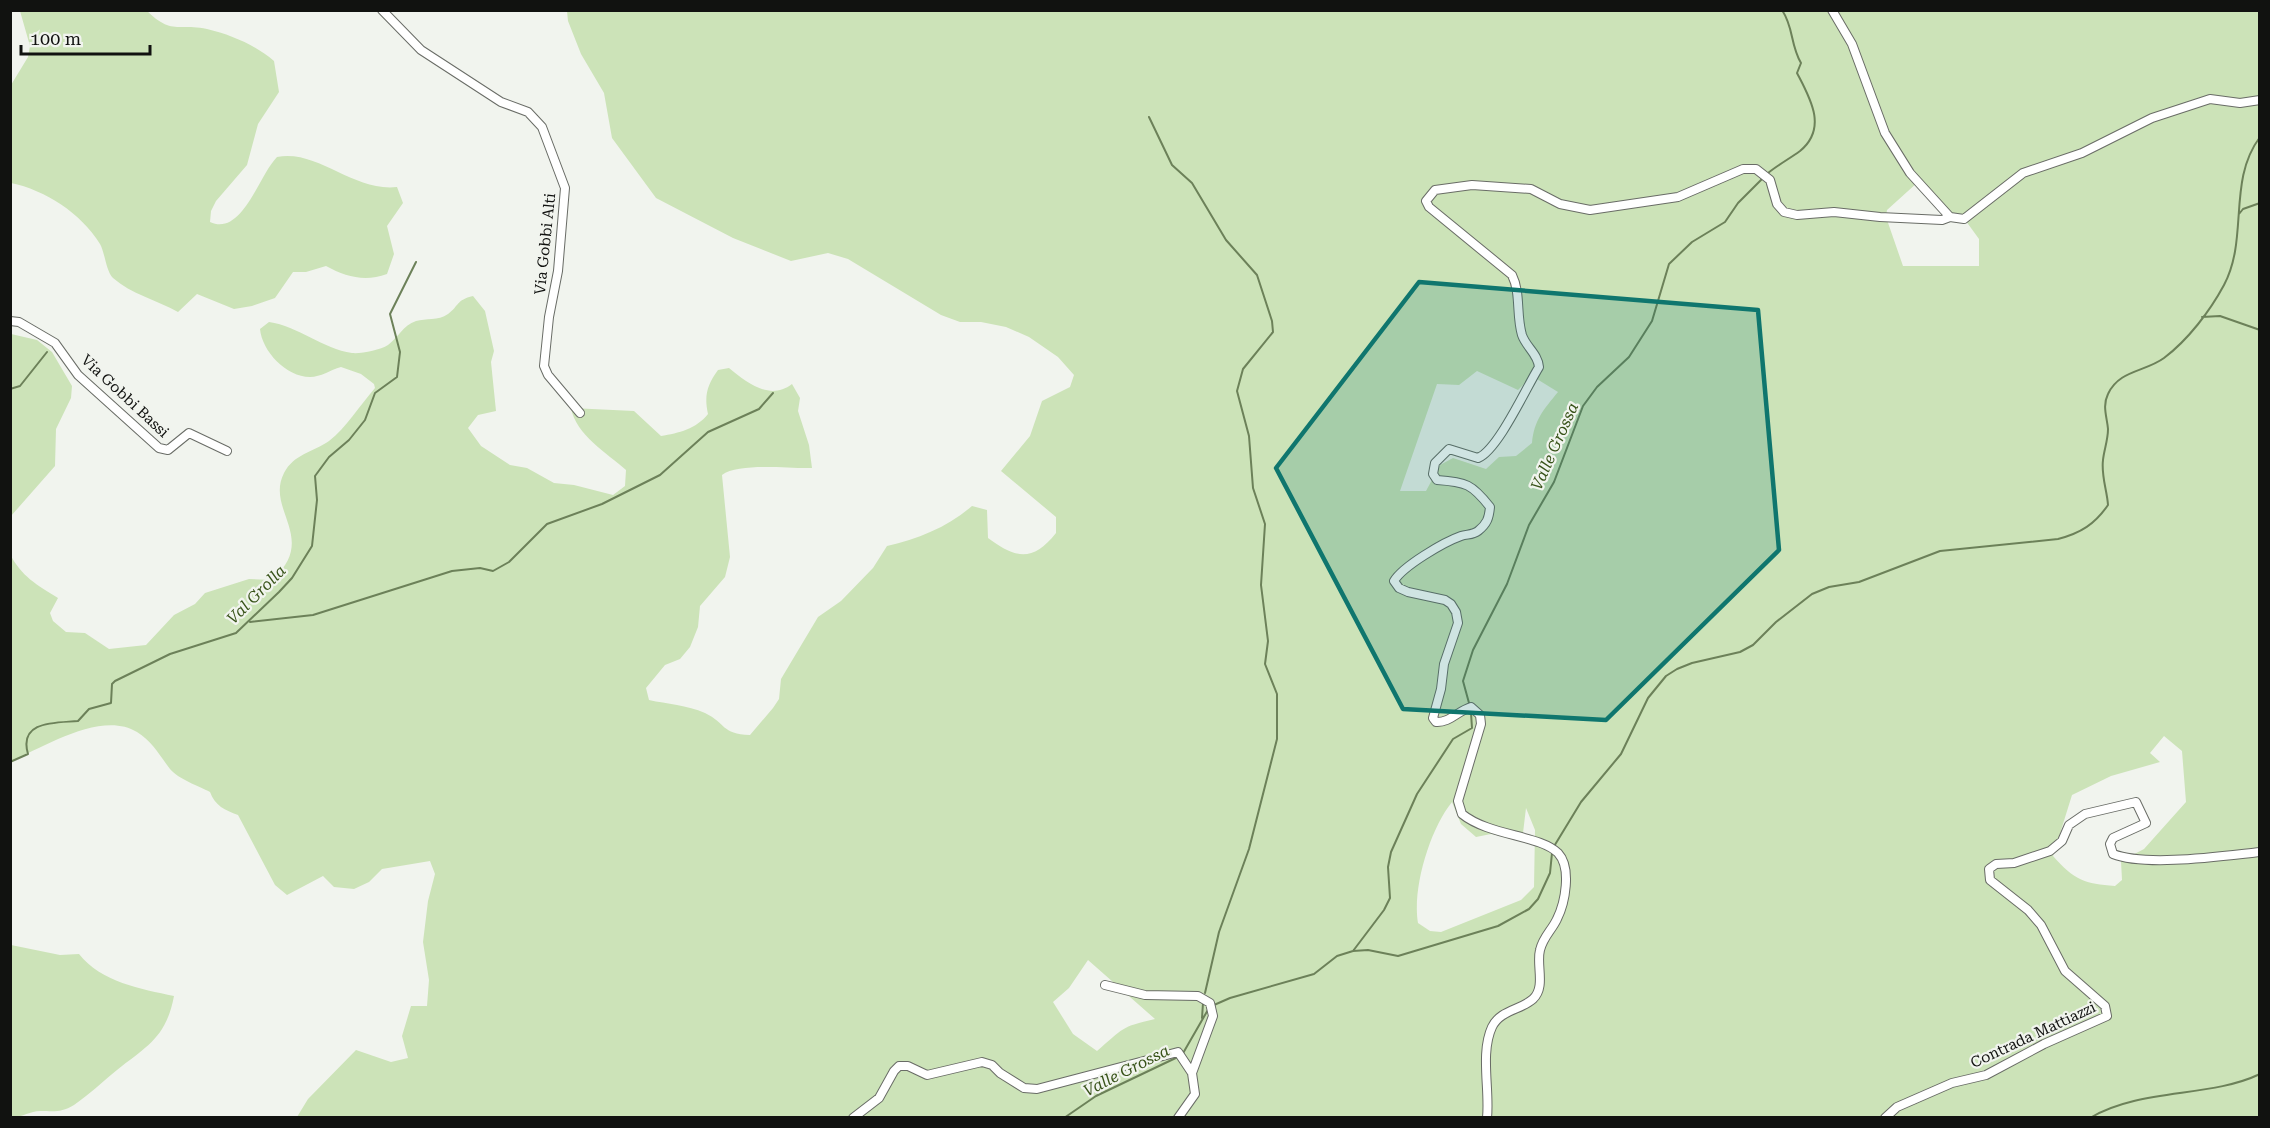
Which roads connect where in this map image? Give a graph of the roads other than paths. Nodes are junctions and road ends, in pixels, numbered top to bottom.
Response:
1 (382, 10) edge
2 (1832, 10) edge
3 (2259, 100) edge
4 (1950, 217) junction
5 (10, 321) edge
6 (580, 413) dead end
7 (227, 451) dead end
8 (2259, 852) edge
9 (1105, 985) dead end
10 (1192, 1073) junction
11 (853, 1118) edge
12 (1178, 1118) edge
13 (1487, 1118) edge
14 (1885, 1118) edge

1 - 6 street, Via Gobbi Alti
2 - 4 street
3 - 4 street
4 - 13 street
5 - 7 street, Via Gobbi Bassi
8 - 14 street, Contrada Mattiazzi
9 - 10 street
10 - 11 street
10 - 12 street

